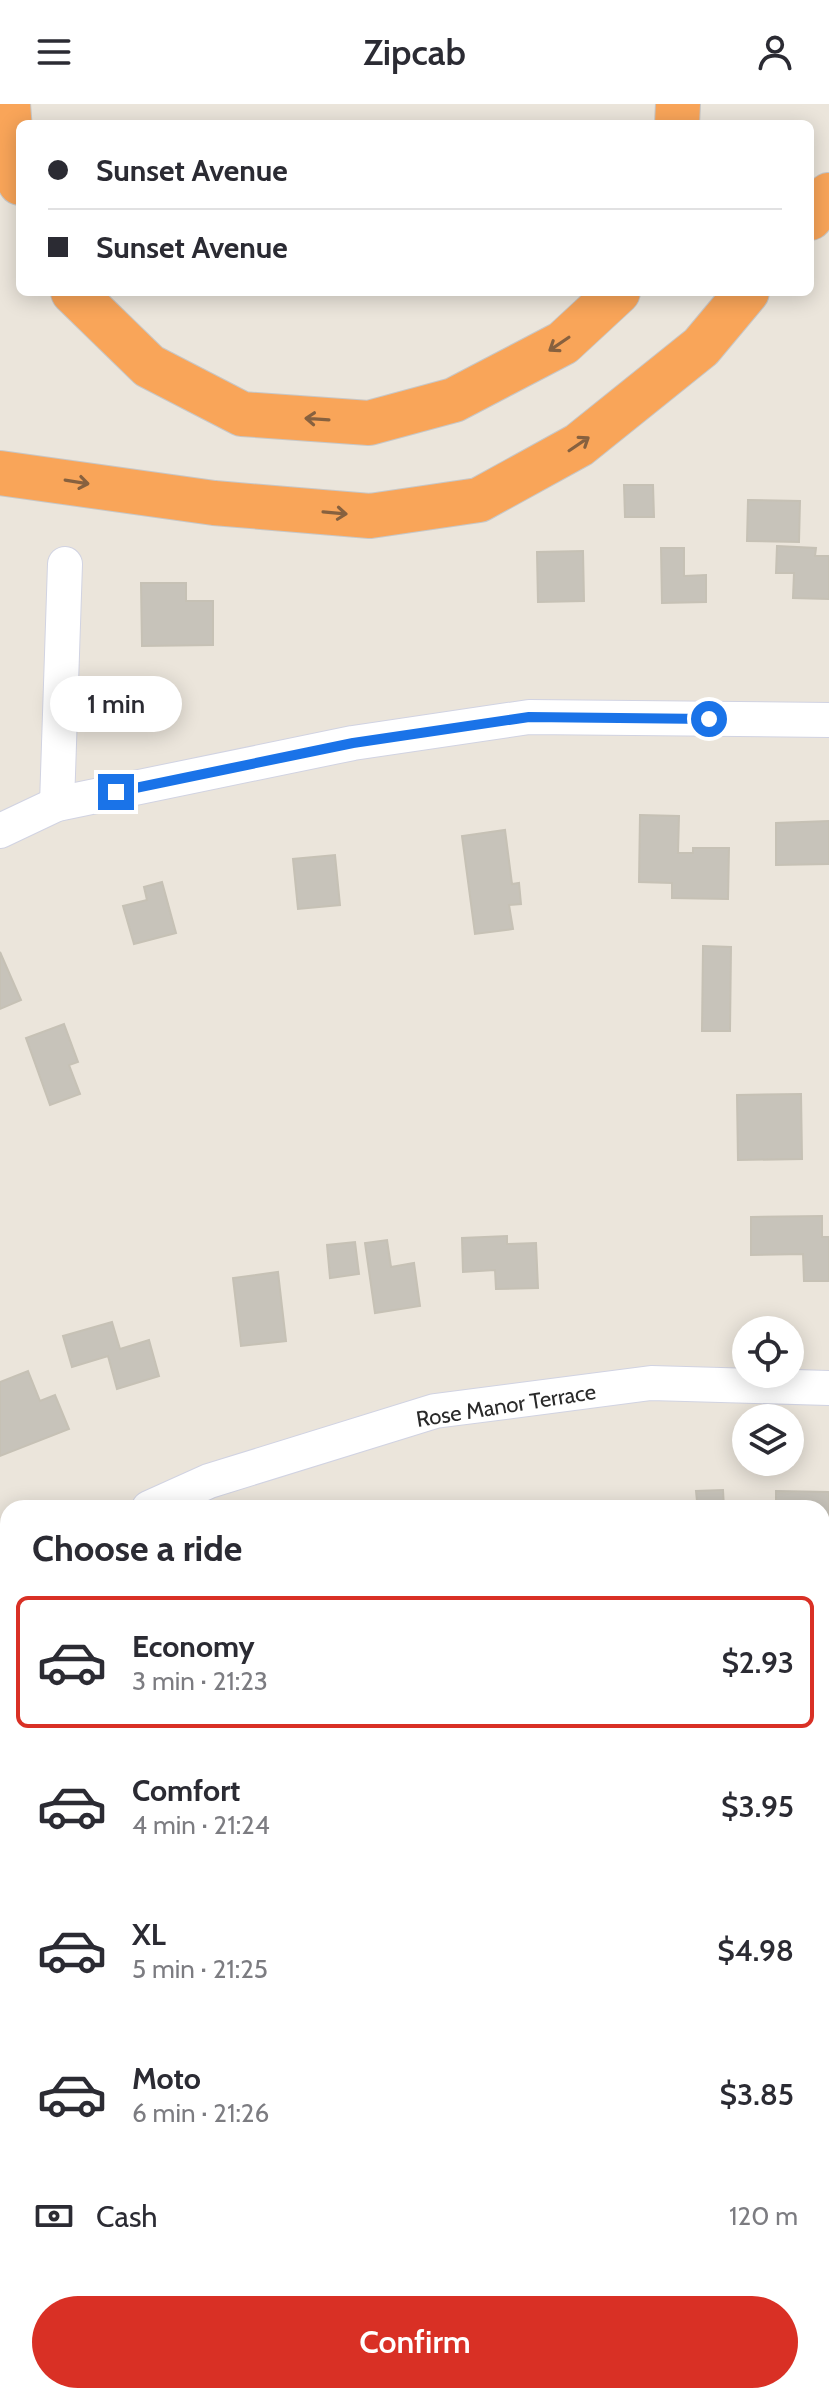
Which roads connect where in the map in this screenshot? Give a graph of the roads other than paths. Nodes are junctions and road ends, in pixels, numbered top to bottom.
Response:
1 (8, 104) edge
2 (16, 175) edge
3 (829, 195) edge
4 (814, 213) edge
5 (77, 296) edge
6 (614, 296) edge
7 (744, 296) edge
8 (0, 473) edge
9 (65, 564) dead end
10 (829, 720) edge
11 (57, 804) junction
12 (0, 831) edge
13 (829, 1388) edge
14 (167, 1500) edge

1 - 2 highway
3 - 4 highway
6 -> 5 highway
8 -> 7 highway
9 - 11 street
10 - 11 street
11 - 12 street
13 - 14 street, Rose Manor Terrace

